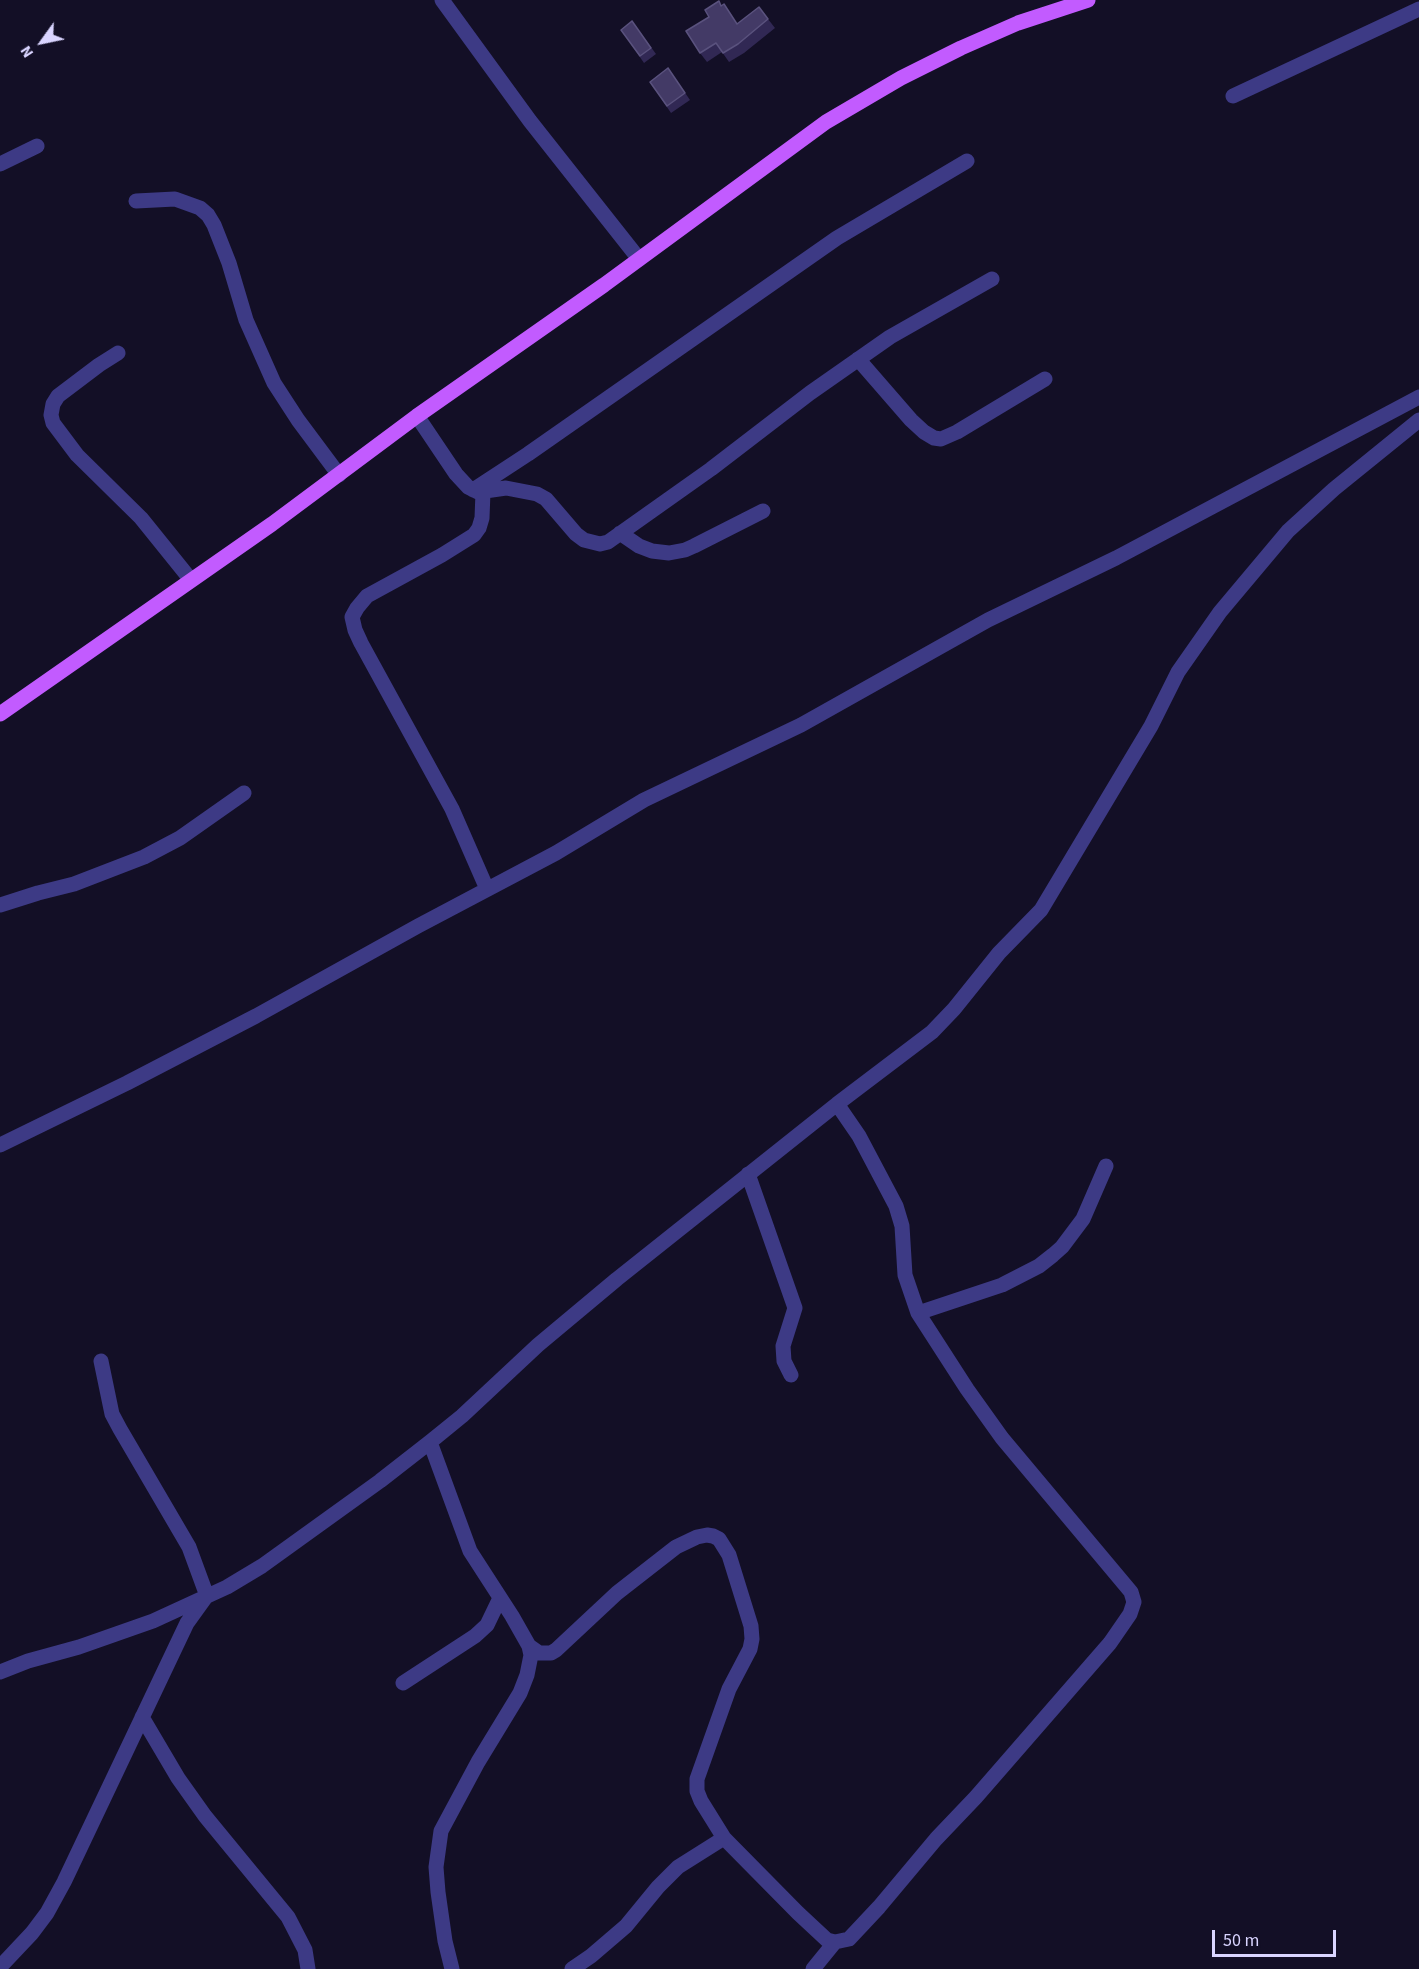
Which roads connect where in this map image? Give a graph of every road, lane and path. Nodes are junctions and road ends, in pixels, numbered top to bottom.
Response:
1 (442, 0) edge
2 (1088, 0) edge
3 (1419, 9) edge
4 (1233, 96) dead end
5 (37, 146) dead end
6 (967, 161) dead end
7 (0, 164) edge
8 (136, 201) dead end
9 (639, 260) junction
10 (992, 279) dead end
11 (118, 353) dead end
12 (858, 359) junction
13 (1045, 379) dead end
14 (1419, 397) edge
15 (417, 416) junction
16 (1419, 420) edge
17 (339, 476) junction
18 (478, 491) junction
19 (763, 511) dead end
20 (620, 533) junction
21 (191, 580) junction
22 (0, 714) edge
23 (244, 793) dead end
24 (487, 889) junction
25 (0, 905) edge
26 (837, 1104) junction
27 (0, 1145) edge
28 (1106, 1166) dead end
29 (748, 1174) junction
30 (918, 1313) junction
31 (101, 1361) dead end
32 (790, 1375) dead end
33 (430, 1442) junction
34 (207, 1596) junction
35 (500, 1598) junction
36 (529, 1646) junction
37 (0, 1672) edge
38 (403, 1683) dead end
39 (142, 1717) junction
40 (724, 1838) junction
41 (835, 1942) junction
42 (0, 1967) edge
43 (308, 1969) edge
44 (452, 1969) edge
45 (572, 1969) edge
46 (813, 1969) edge

1 - 9 street
2 - 9 main road
3 - 4 street
5 - 7 street
6 - 18 street
8 - 17 street
9 - 15 main road
10 - 12 street
11 - 21 street
12 - 13 street
12 - 20 street
14 - 24 street
15 - 17 main road
15 - 18 street
16 - 26 street
17 - 21 main road
18 - 20 street
18 - 24 street
19 - 20 street
21 - 22 main road
23 - 25 street
24 - 27 street
26 - 29 street
26 - 30 street
28 - 30 street
29 - 32 street
29 - 33 street
30 - 41 street
31 - 34 street
33 - 34 street
33 - 35 street
34 - 37 street
34 - 39 street
35 - 36 street
35 - 38 street
36 - 40 street
36 - 44 street
39 - 42 street
39 - 43 street
40 - 41 street
40 - 45 street
41 - 46 street

